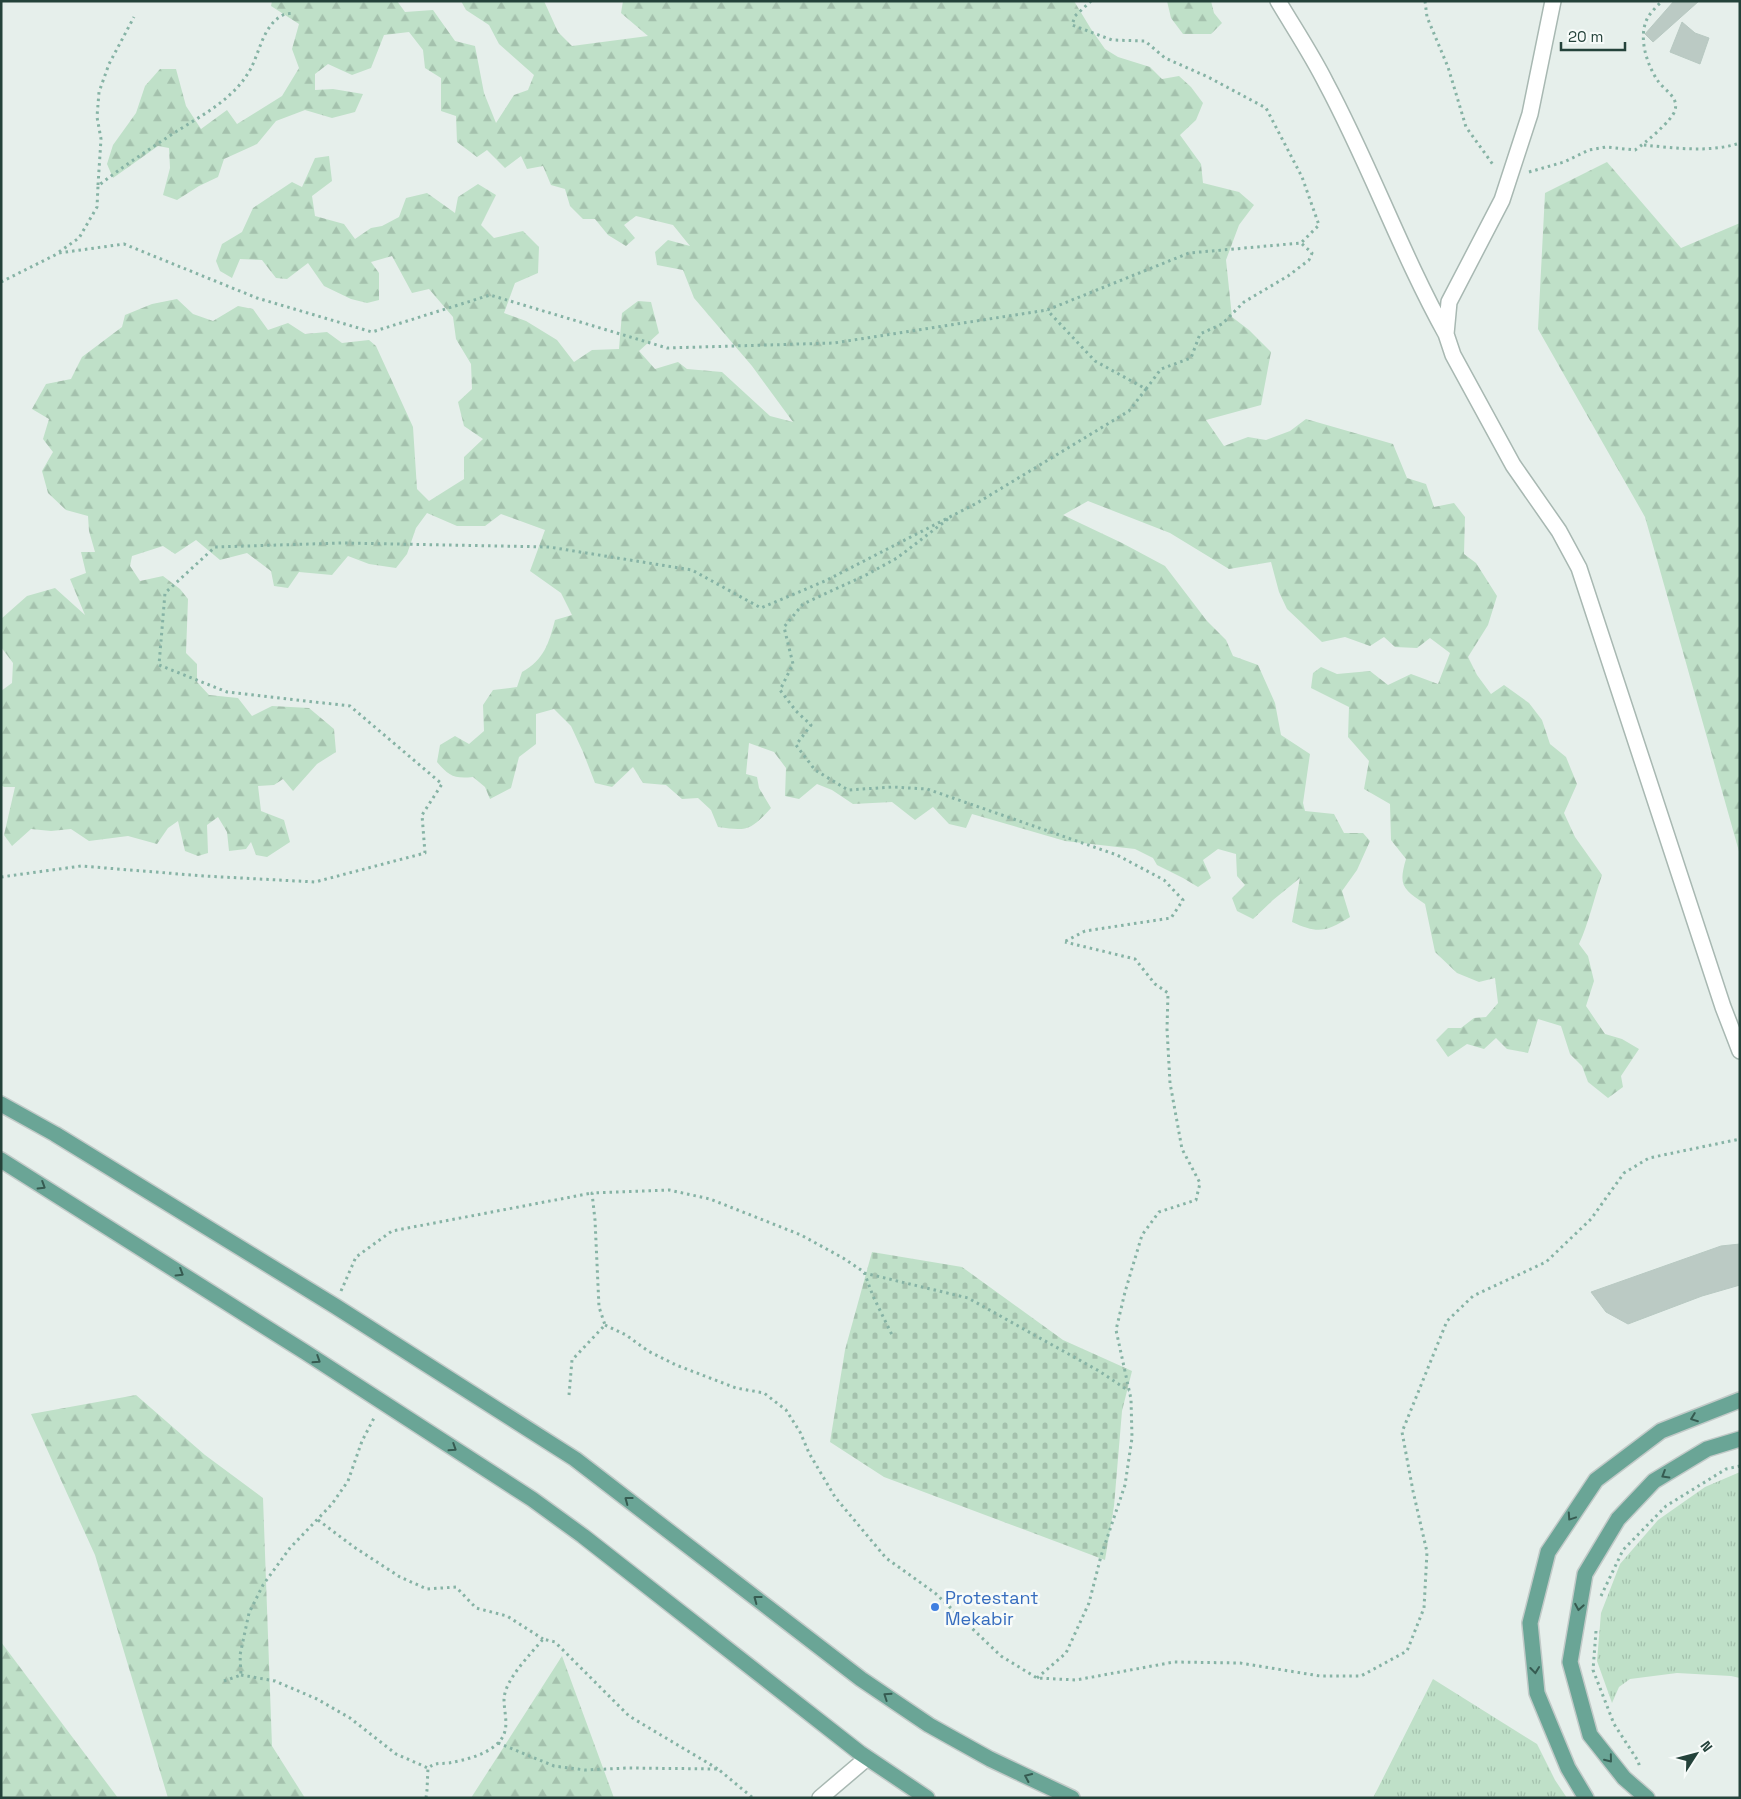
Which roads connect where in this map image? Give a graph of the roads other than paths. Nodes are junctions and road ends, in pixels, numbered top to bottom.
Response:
1 (1278, 1) edge
2 (1553, 1) edge
3 (1446, 334) junction
4 (1740, 1051) edge
5 (1, 1104) edge
6 (1, 1160) edge
7 (1740, 1400) edge
8 (1740, 1439) edge
9 (867, 1758) junction
10 (820, 1798) edge
11 (927, 1798) edge
12 (1072, 1798) edge
13 (1586, 1798) edge
14 (1647, 1798) edge

1 - 3 street
2 - 3 street
3 - 4 street
12 -> 5 main road
6 -> 9 main road
7 -> 13 main road
8 -> 14 main road
9 - 10 street
9 - 11 main road

